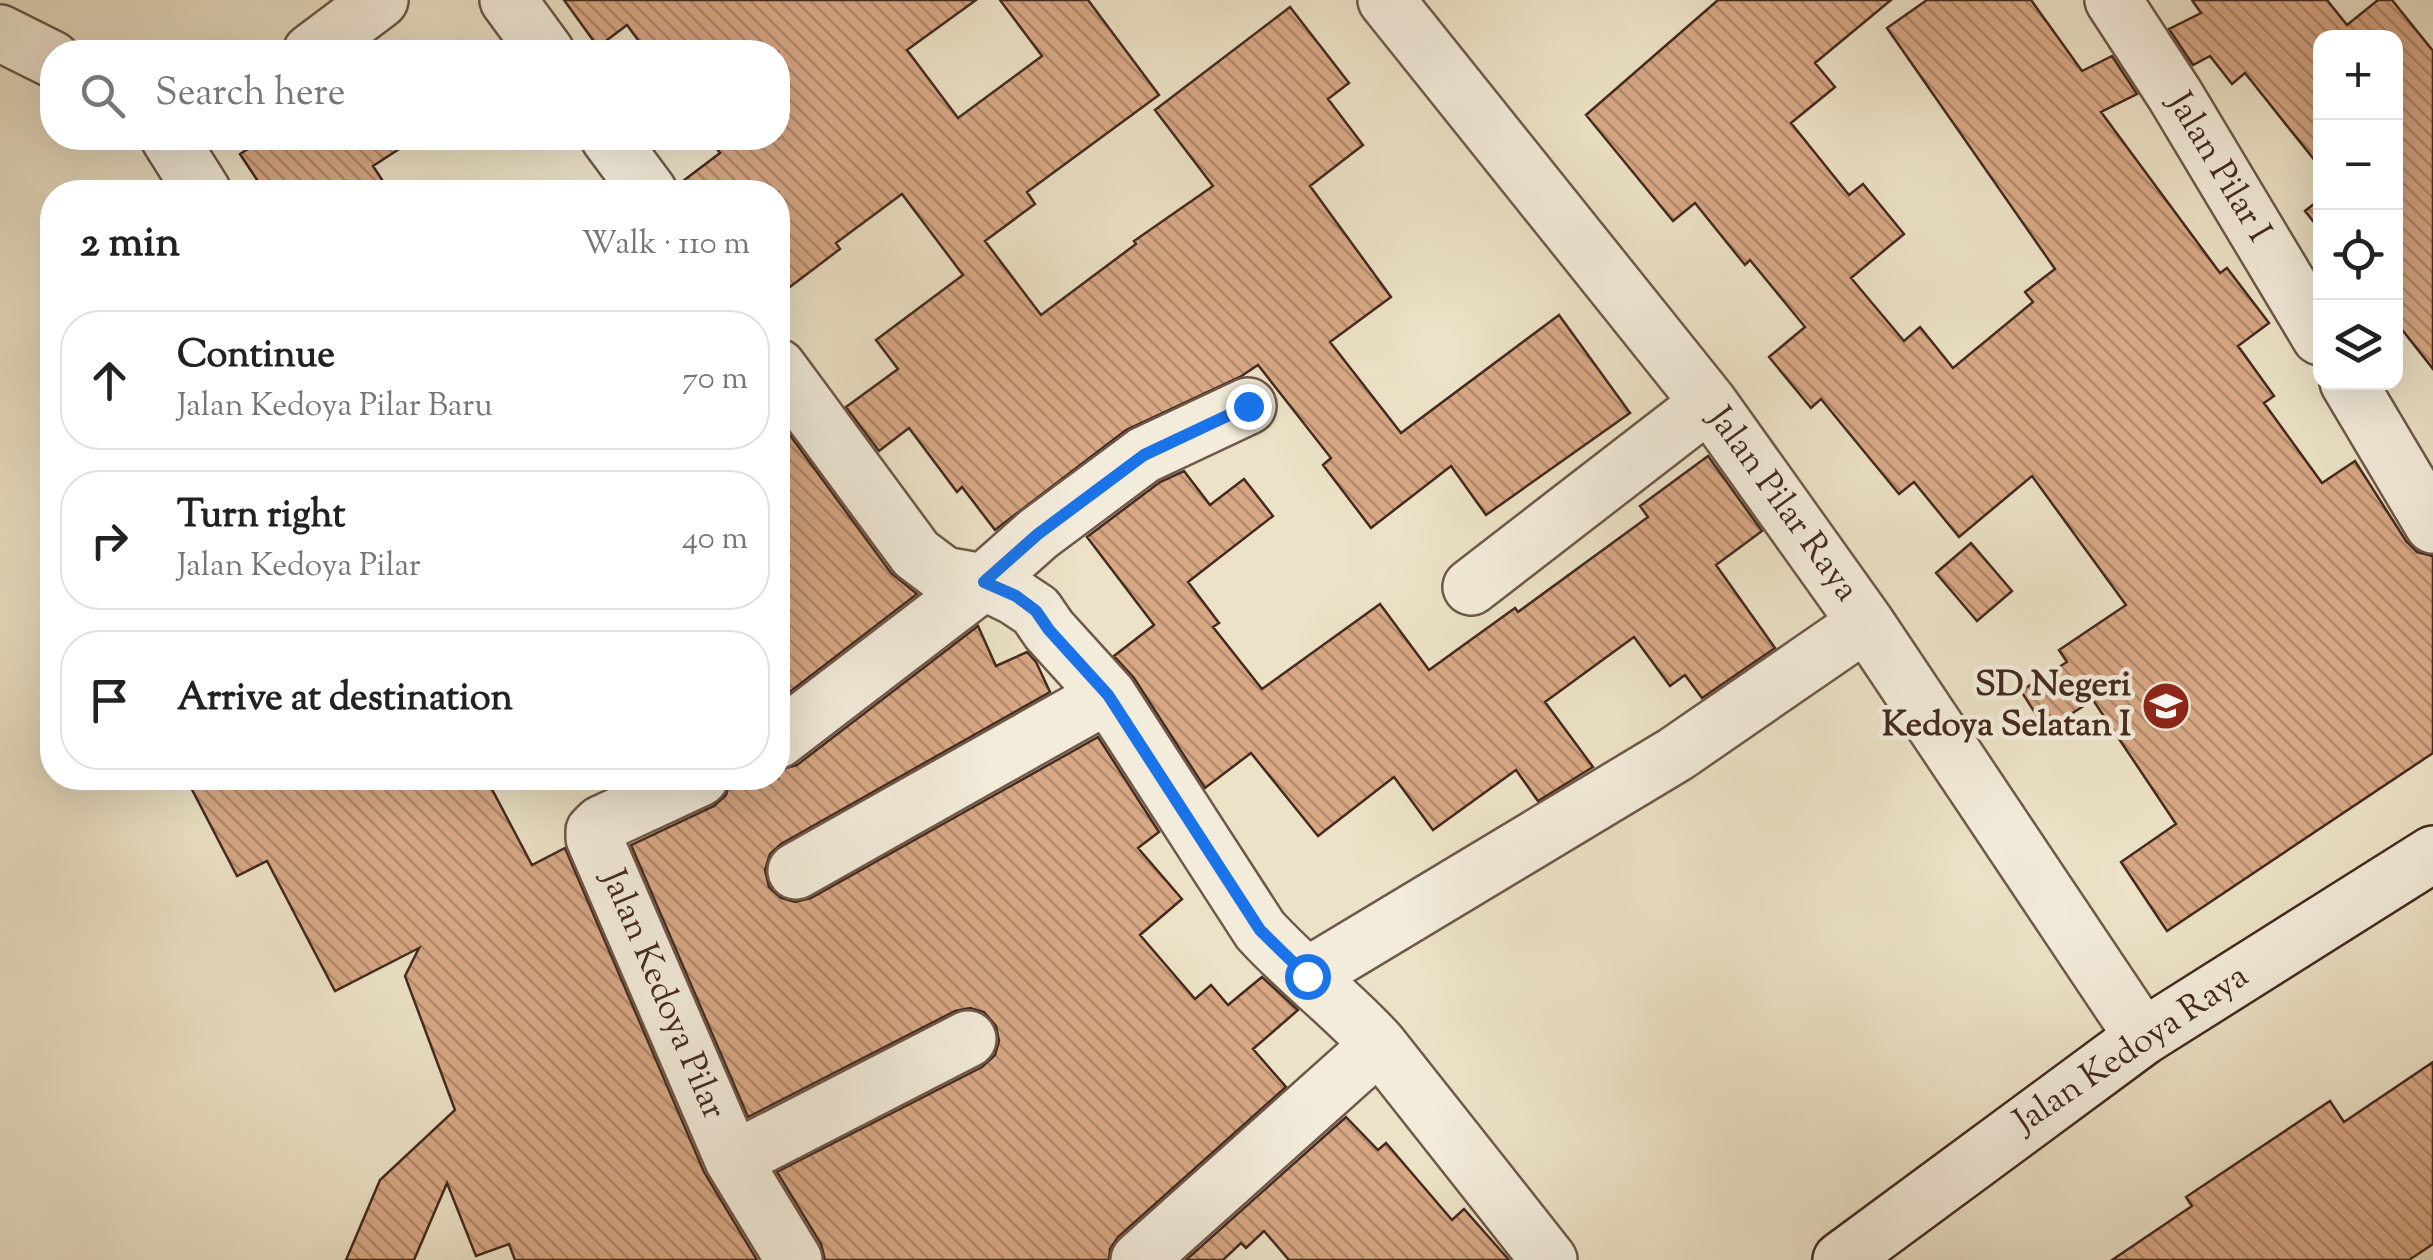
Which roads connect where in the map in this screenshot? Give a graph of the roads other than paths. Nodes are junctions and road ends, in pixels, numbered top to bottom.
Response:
1 (380, 0) edge
2 (508, 0) edge
3 (1386, 0) edge
4 (2112, 0) edge
5 (0, 33) edge
6 (326, 40) edge
7 (537, 40) edge
8 (40, 53) edge
9 (177, 150) edge
10 (618, 150) edge
11 (195, 180) edge
12 (640, 180) edge
13 (2313, 326) edge
14 (790, 383) edge
15 (2353, 390) edge
16 (1709, 403) junction
17 (1248, 406) dead end
18 (2433, 525) edge
19 (984, 582) junction
20 (1471, 587) dead end
21 (1866, 622) junction
22 (1108, 695) junction
23 (790, 731) edge
24 (674, 790) edge
25 (2433, 854) edge
26 (796, 870) dead end
27 (1307, 976) junction
28 (2144, 1036) junction
29 (968, 1039) dead end
30 (1379, 1045) junction
31 (733, 1160) junction
32 (794, 1260) edge
33 (1139, 1260) edge
34 (1549, 1260) edge
35 (1841, 1260) edge

1 - 6 street
2 - 7 street
3 - 16 street, Jalan Pilar Raya
4 - 13 street, Jalan Pilar I
5 - 8 street
9 - 11 street
10 - 12 street
14 - 19 street
15 - 18 street
16 - 20 street
16 - 21 street, Jalan Pilar Raya
17 - 19 street
19 - 22 street
19 - 23 street
21 - 27 street
21 - 28 street, Jalan Pilar Raya
22 - 26 street
22 - 27 street
24 - 31 street, Jalan Kedoya Pilar
25 - 28 street, Jalan Kedoya Raya
27 - 30 street
28 - 35 street, Jalan Kedoya Raya
29 - 31 street
30 - 33 street
30 - 34 street
31 - 32 street, Jalan Kedoya Pilar

